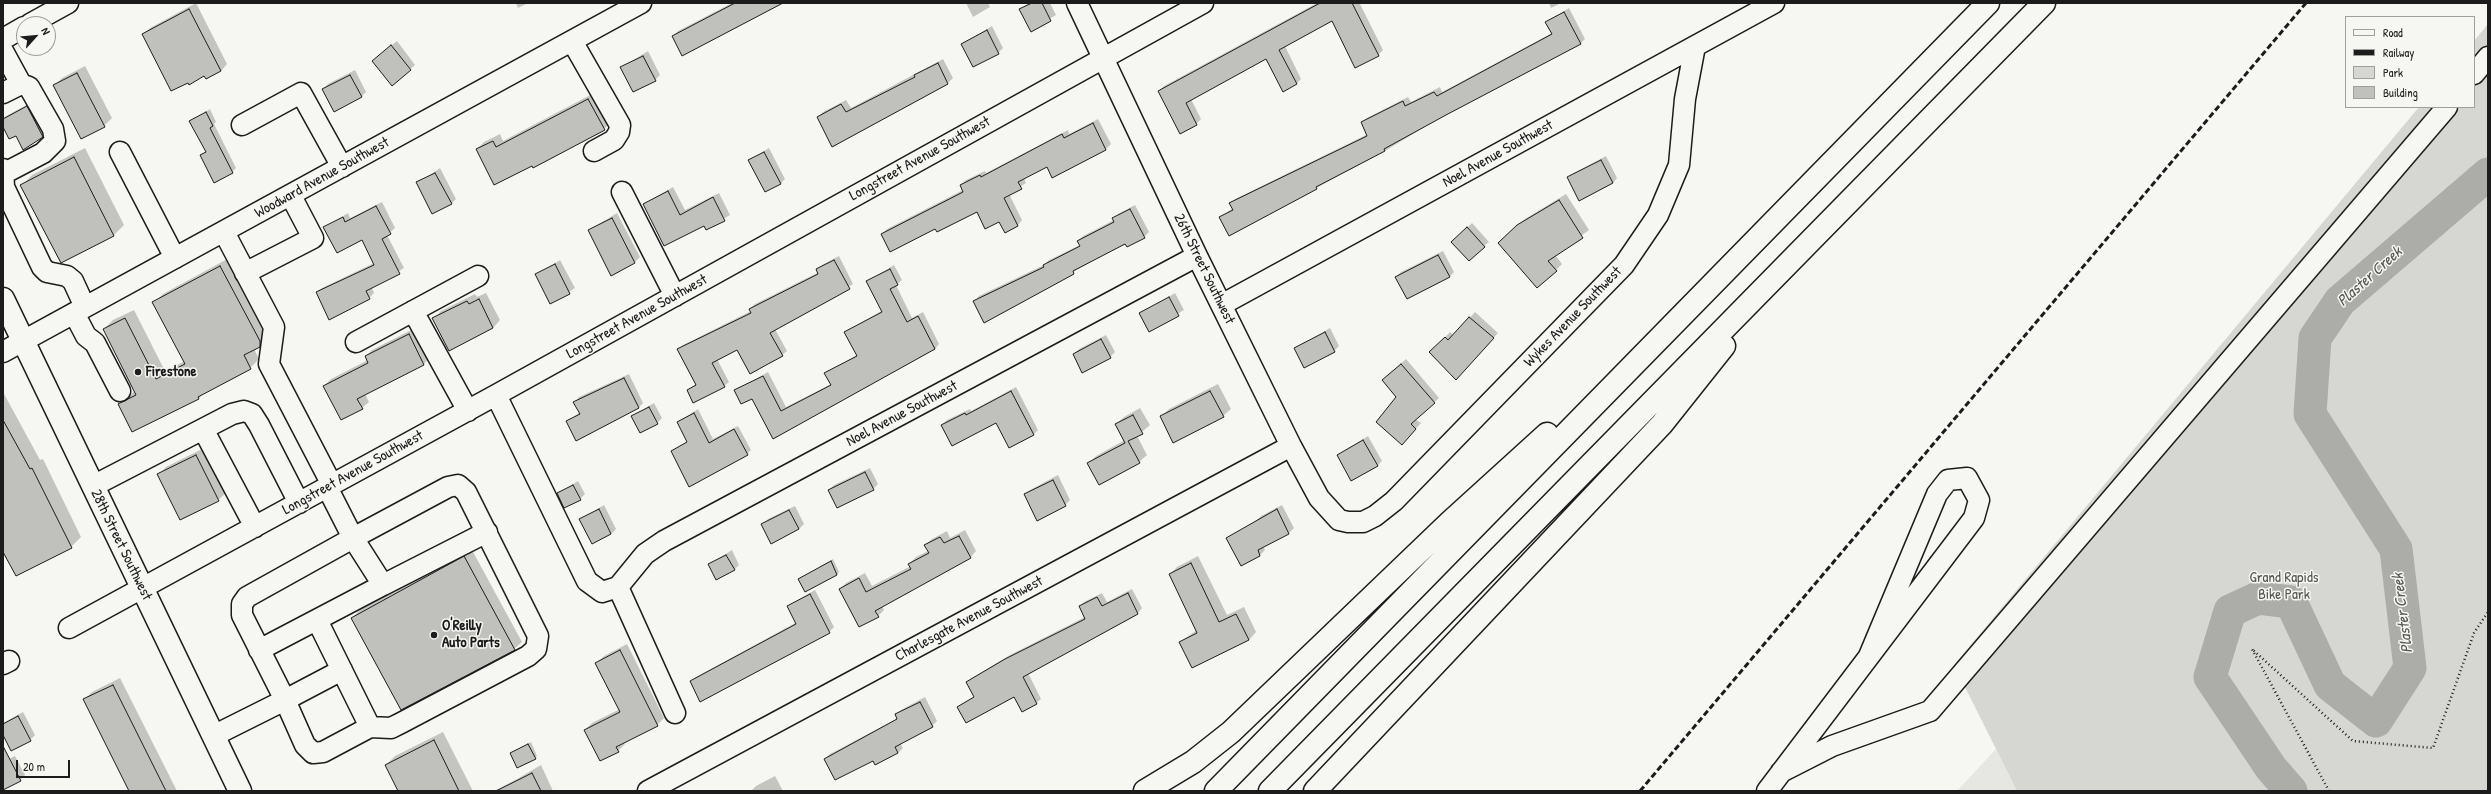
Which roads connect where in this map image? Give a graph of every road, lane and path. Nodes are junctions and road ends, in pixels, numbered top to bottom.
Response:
1 (68, 3) edge
2 (641, 3) edge
3 (1078, 3) edge
4 (1203, 3) edge
5 (1774, 3) edge
6 (1988, 3) edge
7 (2044, 3) edge
8 (44, 16) edge
9 (16, 32) edge
10 (3, 39) edge
11 (572, 41) junction
12 (1695, 46) junction
13 (3, 51) edge
14 (1104, 57) junction
15 (2488, 57) edge
16 (2475, 73) edge
17 (21, 84) junction
18 (3, 93) edge
19 (2446, 108) edge
20 (242, 125) dead end
21 (594, 151) dead end
22 (120, 152) dead end
23 (342, 168) junction
24 (4, 172) edge
25 (622, 192) dead end
26 (291, 196) junction
27 (224, 232) junction
28 (1197, 256) junction
29 (175, 258) junction
30 (1788, 264) junction
31 (245, 273) junction
32 (478, 276) dead end
33 (1714, 282) junction
34 (675, 296) junction
35 (3, 299) edge
36 (1222, 304) junction
37 (80, 310) junction
38 (413, 311) junction
39 (23, 340) junction
40 (356, 342) dead end
41 (3, 352) edge
42 (120, 391) dead end
43 (496, 395) junction
44 (468, 411) junction
45 (203, 428) junction
46 (1290, 446) junction
47 (93, 486) junction
48 (330, 486) junction
49 (299, 503) junction
50 (1348, 522) joint
51 (255, 527) junction
52 (487, 532) junction
53 (353, 538) junction
54 (383, 585) junction
55 (618, 587) junction
56 (142, 589) junction
57 (2488, 612) edge
58 (317, 620) junction
59 (69, 628) dead end
60 (260, 650) junction
61 (1870, 656) junction
62 (342, 670) junction
63 (285, 700) junction
64 (675, 713) dead end
65 (370, 726) junction
66 (214, 736) junction
67 (1781, 772) junction
68 (240, 791) edge
69 (648, 791) edge
70 (1145, 791) edge
71 (1216, 791) edge
72 (1270, 791) edge
73 (1315, 791) edge
74 (1767, 791) edge
75 (2329, 791) edge

1 - 8 street
2 - 11 street, Woodward Avenue Southwest
3 - 14 street, 26th Street Southwest
4 - 14 street, Longstreet Avenue Southwest
5 - 12 street, Noel Avenue Southwest
6 - 33 main road
7 - 30 main road
9 - 10 street
11 - 21 street
11 - 23 street, Woodward Avenue Southwest
12 - 36 street, Noel Avenue Southwest
12 - 50 street, Wykes Avenue Southwest
13 - 17 street
14 - 28 street, 26th Street Southwest
14 - 34 street, Longstreet Avenue Southwest
15 - 16 street
17 - 18 street
17 - 24 street
19 - 67 street
20 - 23 street
22 - 29 street
23 - 26 street, Woodward Avenue Southwest
24 - 37 street
25 - 34 street
26 - 27 street, Woodward Avenue Southwest
26 - 31 street
27 - 29 street, Woodward Avenue Southwest
27 - 31 street
28 - 36 street, 26th Street Southwest
28 - 55 street, Noel Avenue Southwest
29 - 37 street, Woodward Avenue Southwest
30 - 72 main road
30 - 73 main road
31 - 48 street
32 - 38 street
33 - 70 main road
33 - 71 main road
34 - 43 street, Longstreet Avenue Southwest
35 - 39 main road, 28th Street Southwest
36 - 46 street, 26th Street Southwest
37 - 39 street, Woodward Avenue Southwest
37 - 42 street
38 - 40 street
38 - 44 street
39 - 41 street, Woodward Avenue Southwest
39 - 47 main road, 28th Street Southwest
43 - 44 street, Longstreet Avenue Southwest
43 - 55 street
44 - 48 street, Longstreet Avenue Southwest
45 - 47 street
45 - 49 street
45 - 51 street
46 - 50 street, 26th Street Southwest
46 - 69 street, Charlesgate Avenue Southwest
47 - 56 main road, 28th Street Southwest
48 - 49 street, Longstreet Avenue Southwest
48 - 53 street
49 - 51 street, Longstreet Avenue Southwest
51 - 56 street, Longstreet Avenue Southwest
52 - 53 street
52 - 54 street
52 - 65 street
53 - 54 street
53 - 60 street
54 - 58 street
55 - 64 street
56 - 59 street, Longstreet Avenue Southwest
56 - 66 main road, 28th Street Southwest
57 - 75 path
58 - 60 street
58 - 62 street
60 - 63 street
61 - 61 street
61 - 67 street
62 - 63 street
62 - 65 street
63 - 65 street
63 - 66 street
66 - 68 main road, 28th Street Southwest
67 - 74 street

